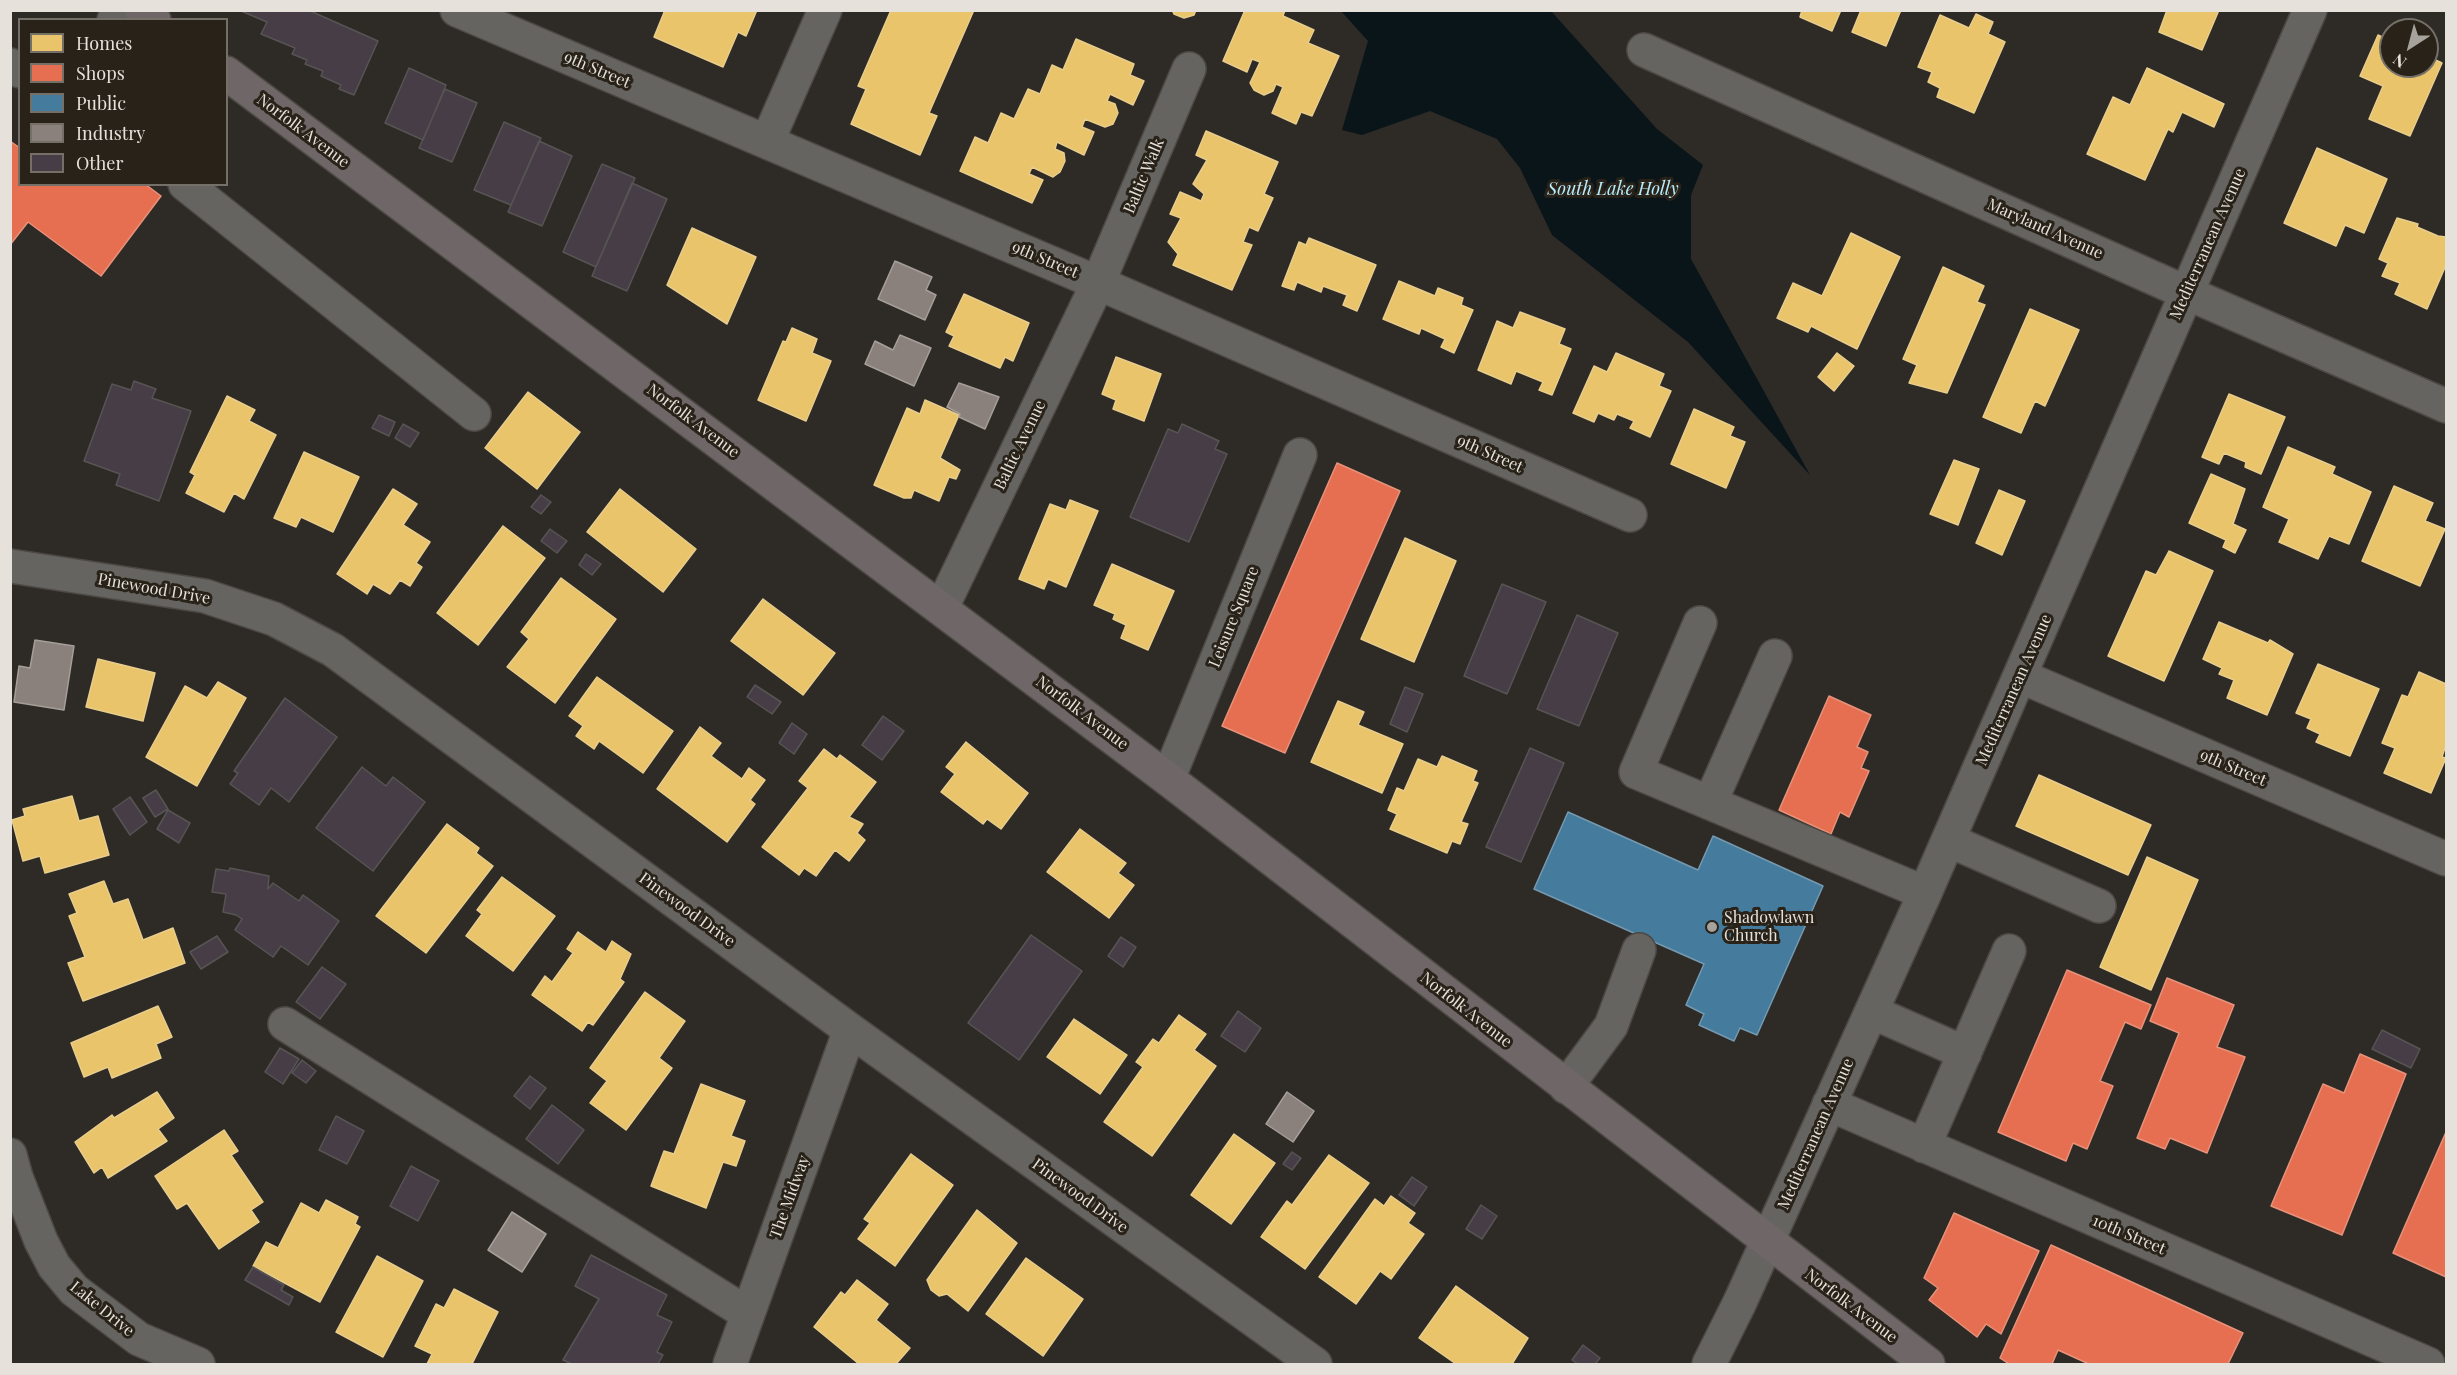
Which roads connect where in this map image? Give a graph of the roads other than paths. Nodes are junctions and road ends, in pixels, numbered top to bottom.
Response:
1 (457, 10) edge
2 (825, 10) edge
3 (2310, 10) edge
4 (1644, 50) dead end
5 (1189, 69) dead end
6 (228, 74) edge
7 (767, 142) junction
8 (188, 186) edge
9 (1098, 283) junction
10 (2187, 293) junction
11 (2446, 406) edge
12 (474, 414) dead end
13 (1300, 455) dead end
14 (1630, 515) dead end
15 (10, 566) edge
16 (942, 607) junction
17 (1700, 624) dead end
18 (1775, 656) dead end
19 (2020, 676) junction
20 (1168, 778) junction
21 (1710, 803) junction
22 (1948, 840) junction
23 (2446, 859) edge
24 (1925, 893) junction
25 (2099, 906) dead end
26 (1639, 950) dead end
27 (2009, 951) dead end
28 (1872, 1012) junction
29 (285, 1024) dead end
30 (850, 1030) junction
31 (1965, 1053) junction
32 (1566, 1087) junction
33 (1829, 1104) junction
34 (1924, 1146) junction
35 (10, 1155) edge
36 (1767, 1242) junction
37 (748, 1314) junction
38 (198, 1365) edge
39 (730, 1365) edge
40 (1315, 1365) edge
41 (1709, 1365) edge
42 (1928, 1365) edge
43 (2428, 1365) edge

1 - 7 street, 9th Street
2 - 7 street
3 - 10 street, Mediterranean Avenue
4 - 10 street, Maryland Avenue
5 - 9 street, Baltic Walk
6 - 16 main road, Norfolk Avenue
7 - 9 street, 9th Street
8 - 12 street
9 - 14 street, 9th Street
9 - 16 street, Baltic Avenue
10 - 11 street, Maryland Avenue
10 - 19 street, Mediterranean Avenue
13 - 20 street, Leisure Square
15 - 30 street, Pinewood Drive
16 - 20 main road, Norfolk Avenue
17 - 21 street
18 - 21 street
19 - 22 street, Mediterranean Avenue
19 - 23 street, 9th Street
20 - 32 main road, Norfolk Avenue
21 - 24 street
22 - 24 street, Mediterranean Avenue
22 - 25 street
24 - 28 street, Mediterranean Avenue
26 - 32 street
27 - 31 street
28 - 31 street
28 - 33 street, Mediterranean Avenue
29 - 37 street
30 - 37 street, The Midway
30 - 40 street, Pinewood Drive
31 - 34 street
32 - 36 main road, Norfolk Avenue
33 - 34 street, 10th Street
33 - 36 street, Mediterranean Avenue
34 - 43 street, 10th Street
35 - 38 street, Lake Drive
36 - 41 street, Mediterranean Avenue
36 - 42 main road, Norfolk Avenue
37 - 39 street, The Midway

